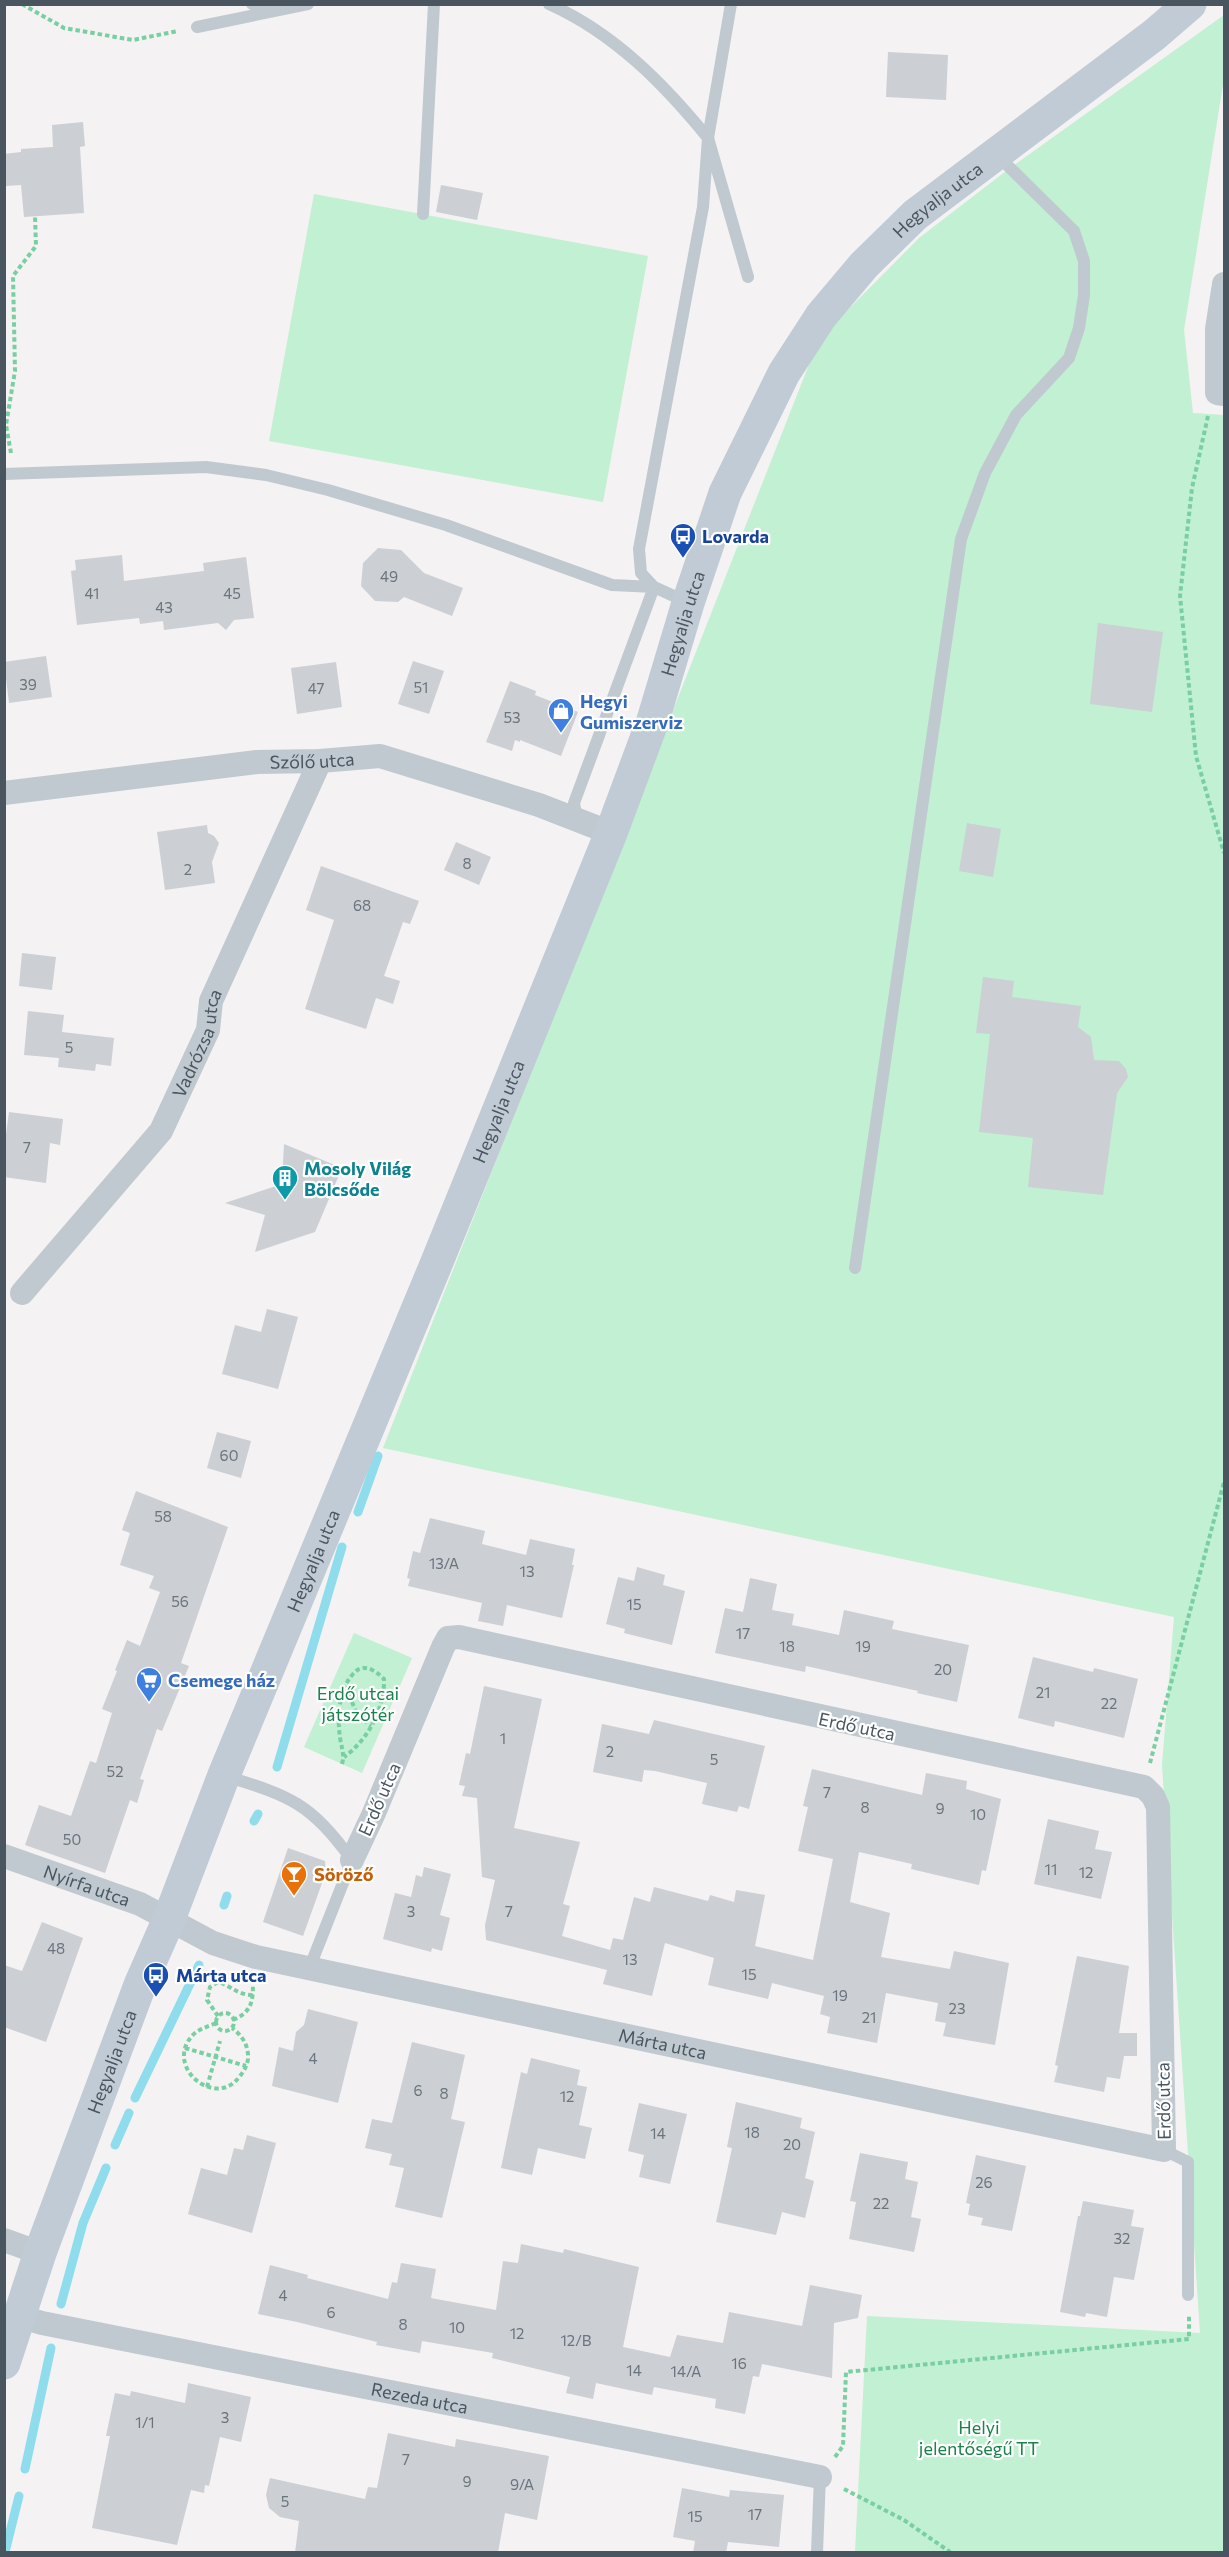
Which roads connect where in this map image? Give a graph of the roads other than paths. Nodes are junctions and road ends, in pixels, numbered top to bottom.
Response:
1 (252, 4) edge
2 (308, 4) edge
3 (434, 4) edge
4 (549, 4) edge
5 (730, 4) edge
6 (1190, 4) edge
7 (276, 11) junction
8 (196, 27) road end
9 (708, 138) junction
10 (997, 155) junction
11 (423, 214) dead end
12 (748, 277) dead end
13 (1224, 284) edge
14 (1221, 394) edge
15 (4, 474) edge
16 (654, 587) junction
17 (688, 603) junction
18 (320, 761) junction
19 (4, 793) edge
20 (577, 820) junction
21 (610, 833) junction
22 (855, 1268) dead end
23 (22, 1293) dead end
24 (224, 1775) junction
25 (4, 1856) edge
26 (351, 1860) junction
27 (169, 1919) junction
28 (309, 1969) junction
29 (1164, 2150) junction
30 (4, 2240) edge
31 (40, 2253) junction
32 (1188, 2295) road end
33 (18, 2316) junction
34 (4, 2364) edge
35 (820, 2476) joint
36 (818, 2553) edge

1 - 7 lane
2 - 7 lane
3 - 11 lane
4 - 9 lane
5 - 9 lane
6 - 10 street, Hegyalja utca
7 - 8 lane
9 - 12 lane
9 - 16 lane
10 - 17 street, Hegyalja utca
10 - 22 lane
13 - 14 street
15 - 16 lane
16 - 17 lane
16 - 20 lane
17 - 21 street, Hegyalja utca
18 - 19 street, Szőlő utca
18 - 20 street, Szőlő utca
18 - 23 street, Vadrózsa utca
20 - 21 street, Szőlő utca
21 - 24 street, Hegyalja utca
24 - 26 lane
24 - 27 street, Hegyalja utca
25 - 27 street, Nyírfa utca
26 - 28 lane
26 - 29 street, Erdő utca
27 - 28 street, Márta utca
27 - 31 street, Hegyalja utca
28 - 29 street, Márta utca
29 - 32 lane
30 - 31 street
31 - 33 street, Hegyalja utca
33 - 34 street, Hegyalja utca
33 - 35 street, Rezeda utca
35 - 36 lane

